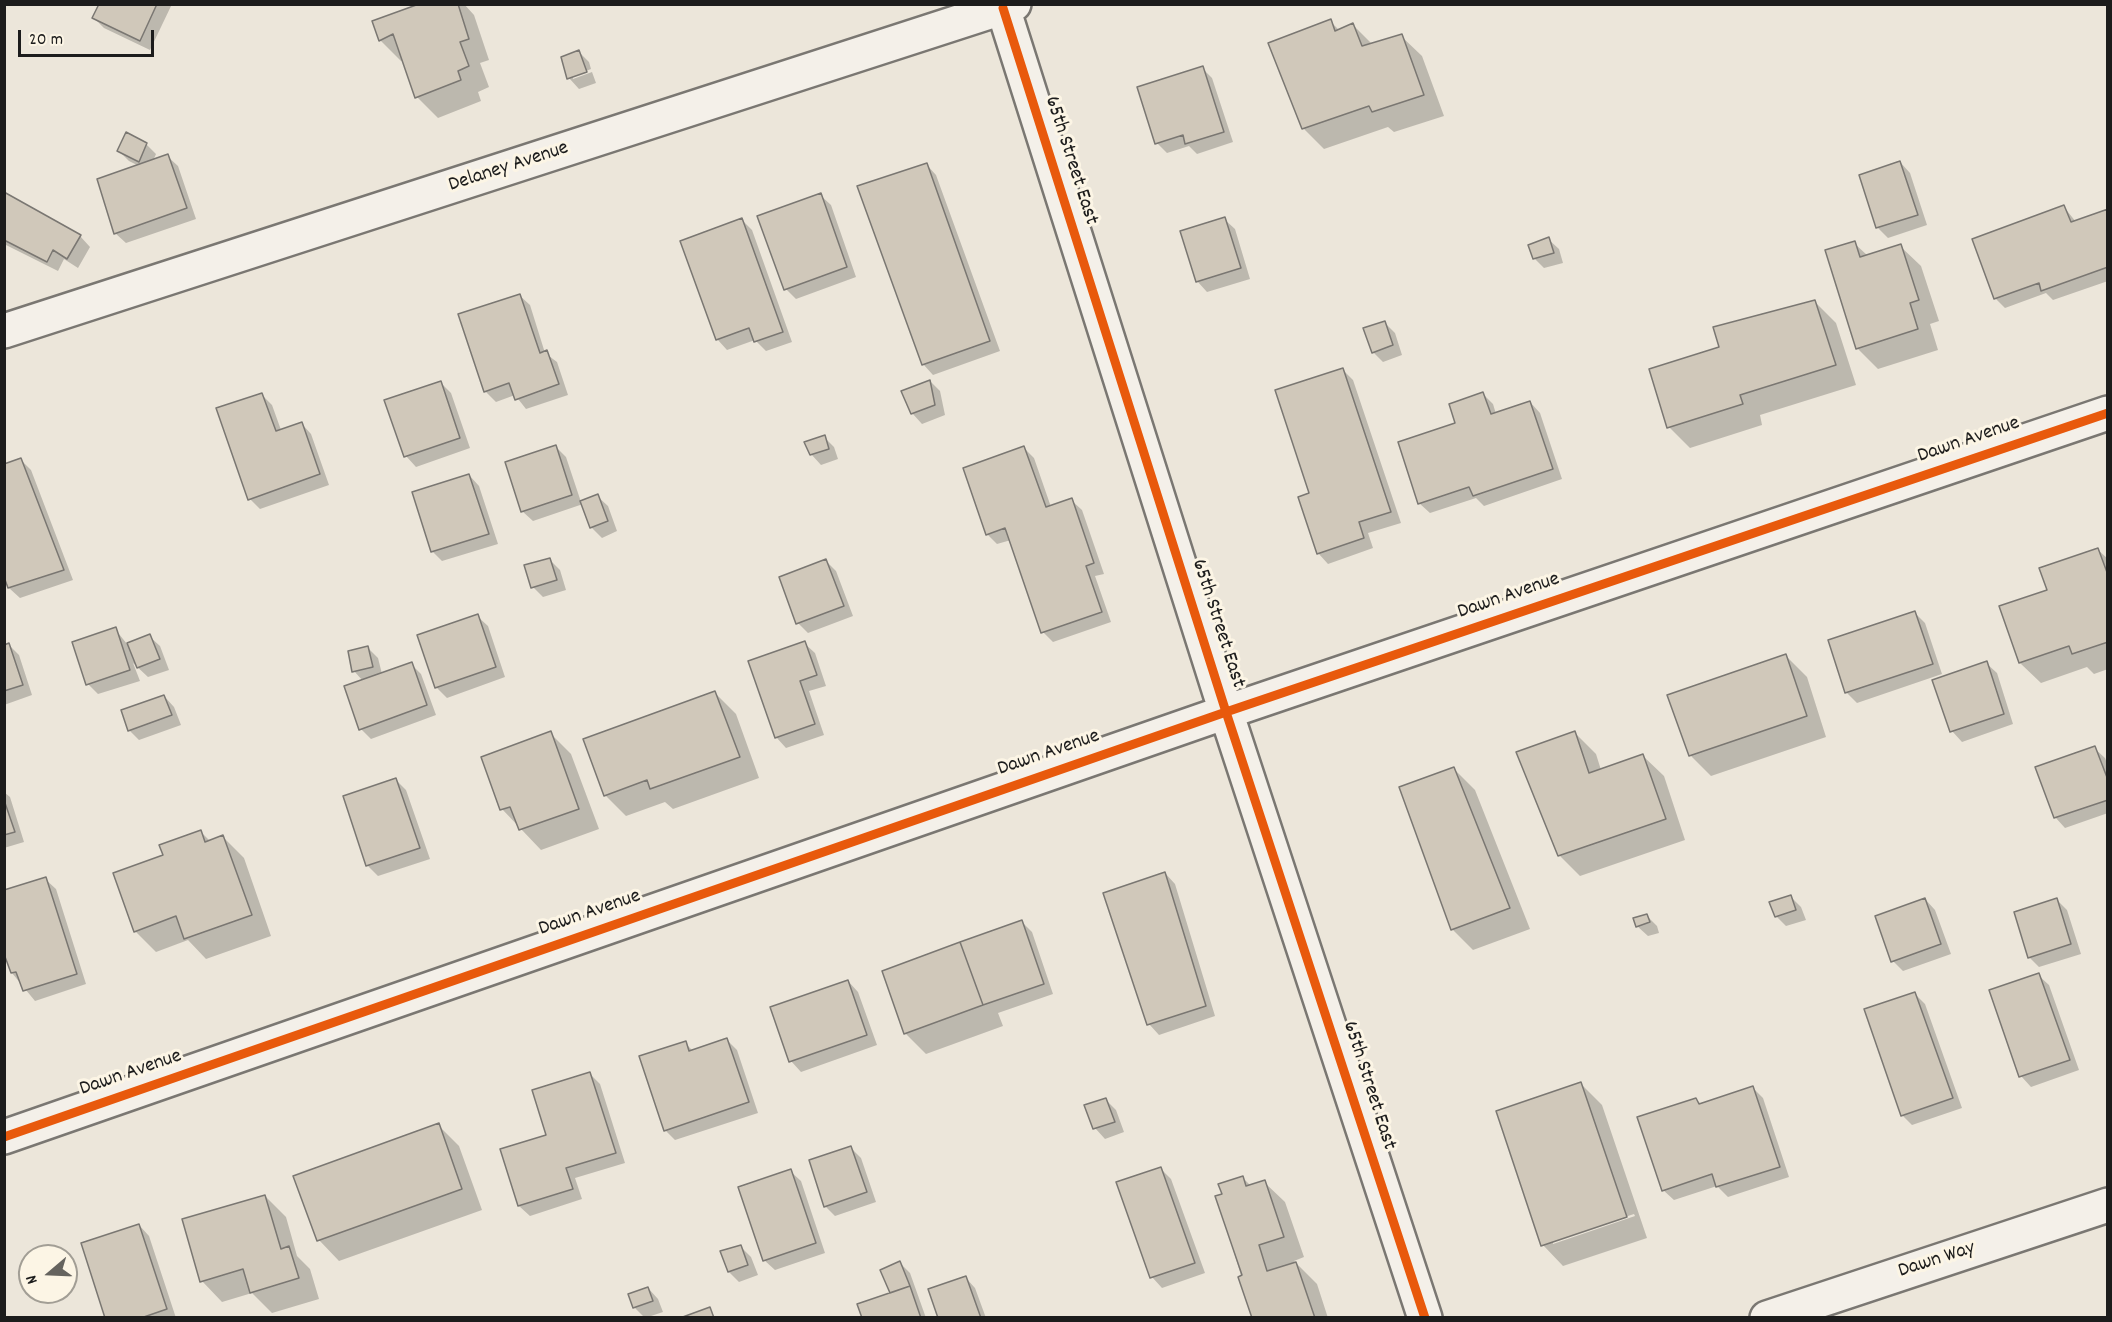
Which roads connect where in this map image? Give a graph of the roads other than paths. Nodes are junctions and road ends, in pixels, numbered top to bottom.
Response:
1 (1009, 7) edge
2 (4, 331) edge
3 (2108, 413) edge
4 (1226, 712) junction
5 (4, 1137) edge
6 (2108, 1204) edge
7 (1425, 1317) edge
8 (1767, 1317) edge

1 - 2 street, Delaney Avenue
1 - 4 street, 65th Street East
3 - 4 street, Dawn Avenue
4 - 5 street, Dawn Avenue
4 - 7 street, 65th Street East
6 - 8 street, Dawn Way

